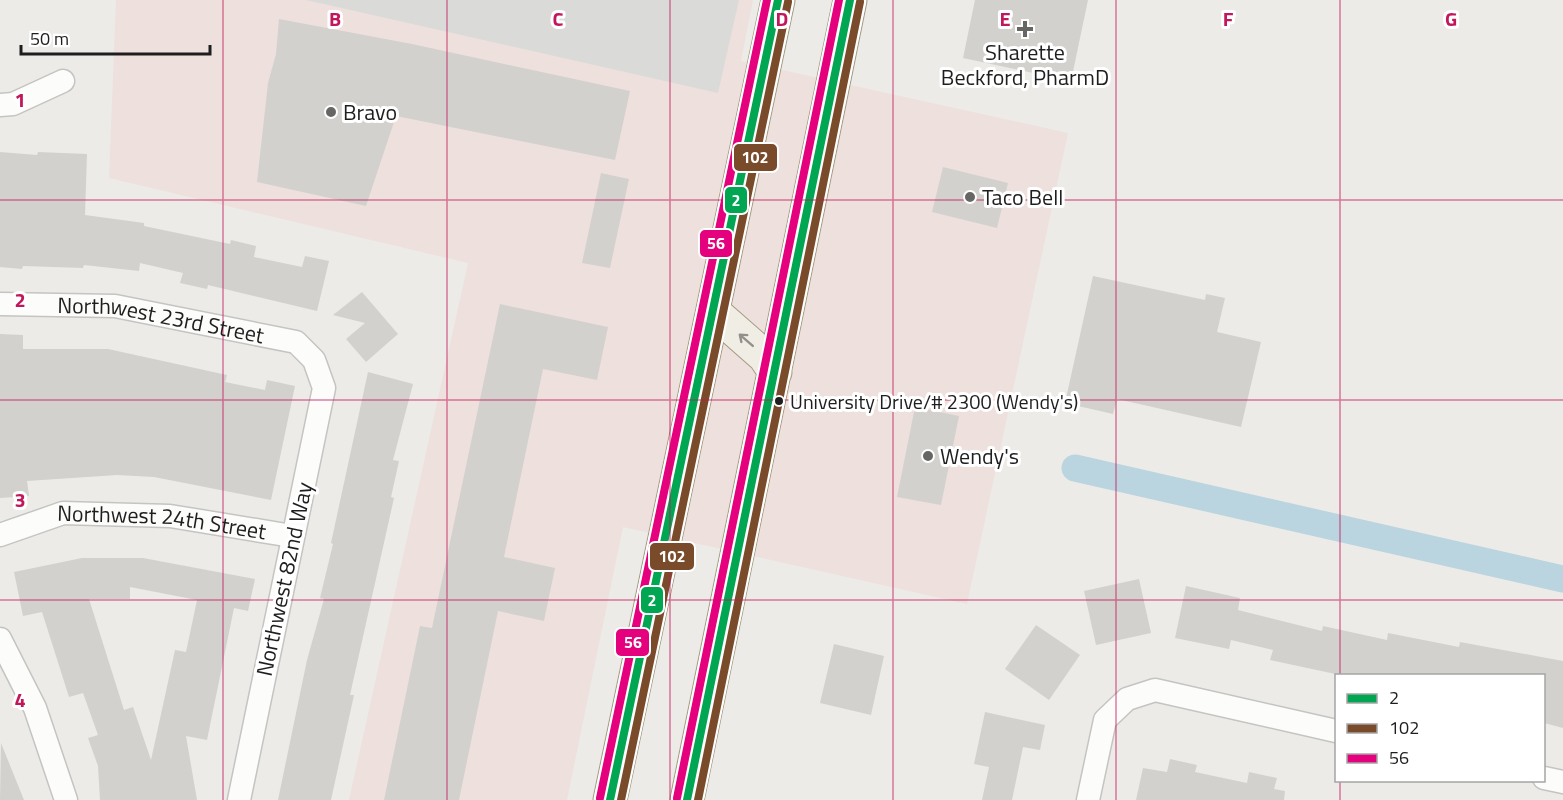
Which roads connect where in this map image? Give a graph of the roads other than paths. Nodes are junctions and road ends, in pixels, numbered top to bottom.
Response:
1 (778, 0) edge
2 (850, 0) edge
3 (63, 81) dead end
4 (0, 105) edge
5 (0, 304) edge
6 (714, 312) junction
7 (314, 360) joint
8 (775, 372) junction
9 (0, 535) edge
10 (292, 536) junction
11 (0, 639) edge
12 (1335, 731) edge
13 (1545, 778) edge
14 (1563, 782) edge
15 (66, 800) edge
16 (239, 800) edge
17 (610, 800) edge
18 (687, 800) edge
19 (1088, 800) edge

1 - 6 main road
2 - 8 main road
3 - 4 street
5 - 7 street, Northwest 23rd Street
8 -> 6 main road
6 - 17 main road
7 - 10 street, Northwest 82nd Way
8 - 18 main road
9 - 10 street, Northwest 24th Street
10 - 16 street, Northwest 82nd Way
11 - 15 street
12 - 19 street
13 - 14 street

